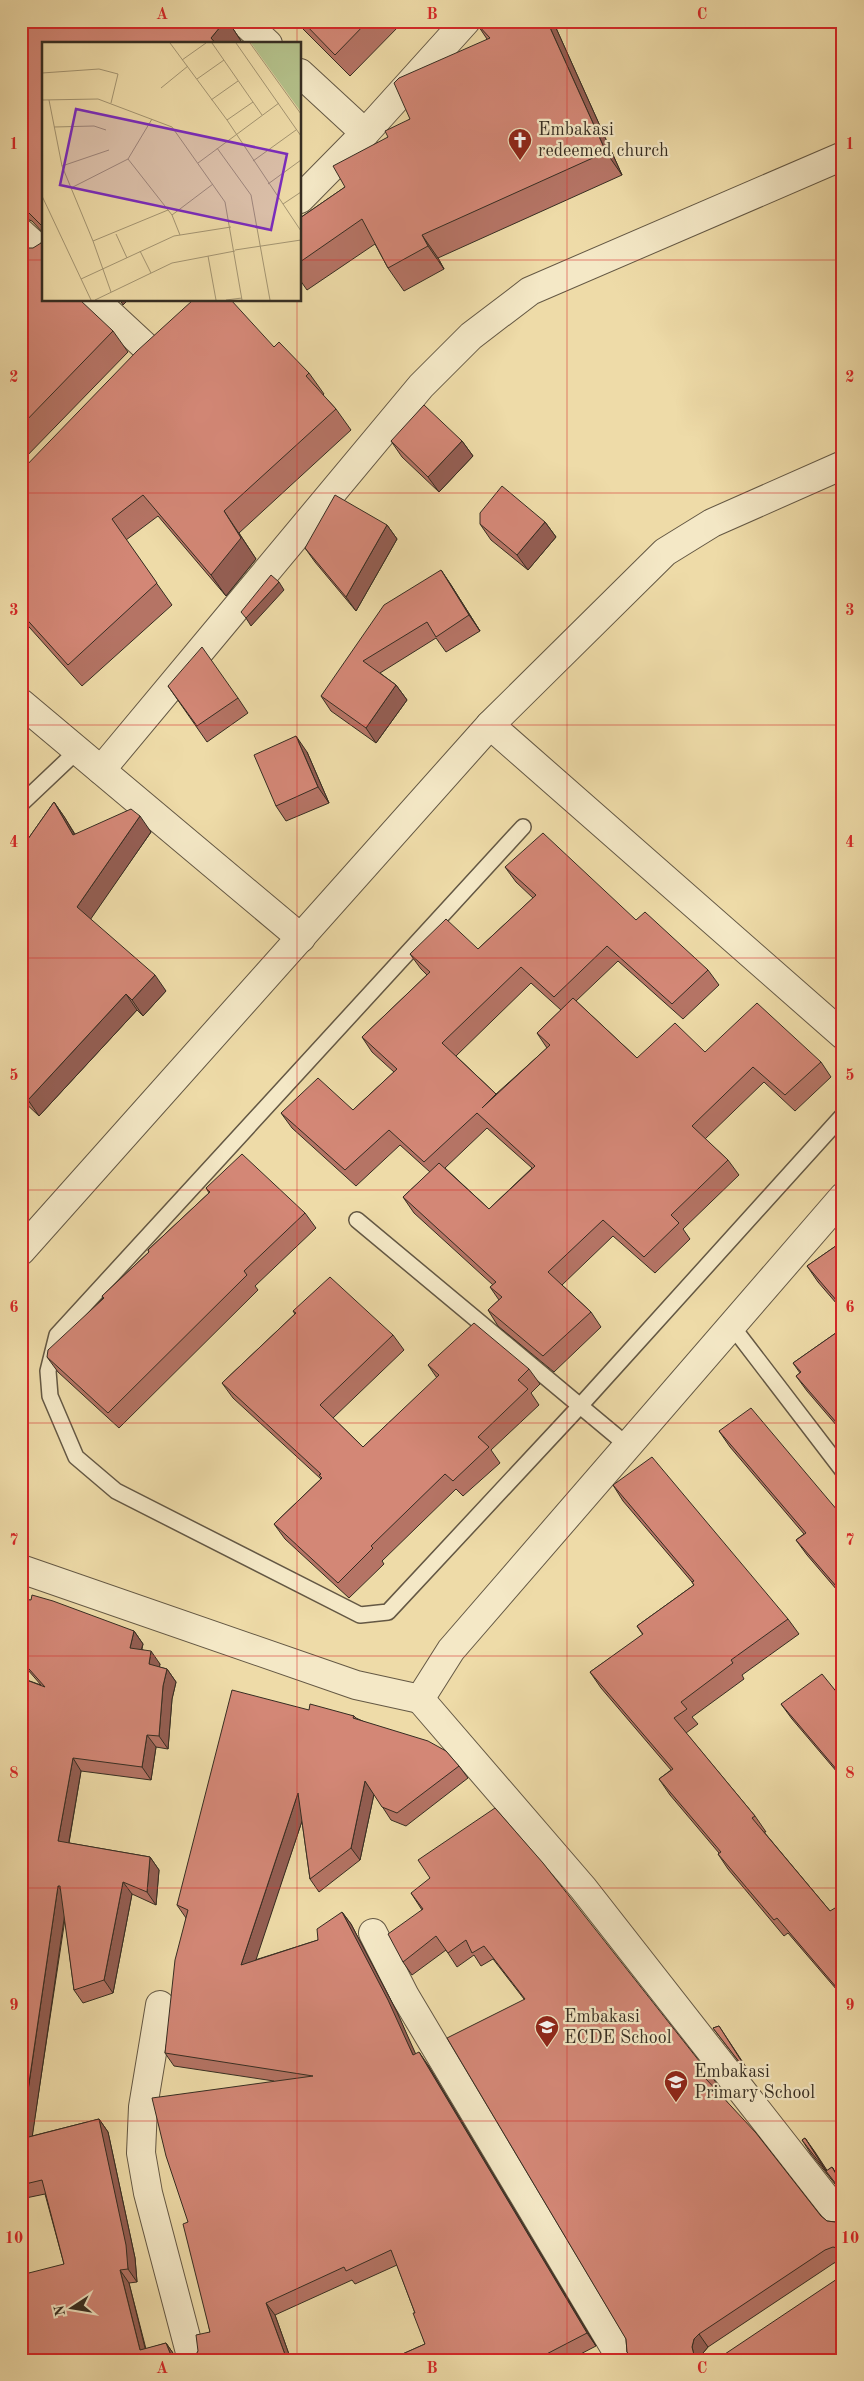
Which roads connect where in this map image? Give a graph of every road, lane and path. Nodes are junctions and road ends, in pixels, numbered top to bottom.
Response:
1 (243, 21) edge
2 (466, 21) edge
3 (266, 42) edge
4 (301, 74) edge
5 (365, 133) junction
6 (843, 156) edge
7 (301, 198) edge
8 (21, 233) edge
9 (42, 252) edge
10 (97, 301) edge
11 (130, 372) edge
12 (843, 466) edge
13 (21, 703) edge
14 (490, 725) junction
15 (77, 750) junction
16 (101, 770) junction
17 (21, 804) edge
18 (523, 827) dead end
19 (301, 938) junction
20 (843, 1035) edge
21 (843, 1115) edge
22 (843, 1197) edge
23 (357, 1220) dead end
24 (21, 1250) edge
25 (732, 1326) junction
26 (580, 1406) junction
27 (627, 1445) junction
28 (843, 1471) edge
29 (21, 1569) edge
30 (420, 1699) junction
31 (373, 1933) dead end
32 (160, 2005) dead end
33 (843, 2220) edge
34 (192, 2360) edge
35 (622, 2360) edge

1 - 3 street
2 - 5 street
4 - 5 street
5 - 7 street
6 - 16 street
8 - 9 street
10 - 11 street
12 - 14 street
13 - 15 street
14 - 19 street
14 - 20 street
15 - 16 street
15 - 17 lane
16 - 19 street
18 - 26 lane
19 - 24 street
21 - 26 lane
22 - 25 street
23 - 26 lane
25 - 27 street
25 - 28 lane
26 - 27 lane
27 - 30 street
29 - 30 street
30 - 33 street
31 - 35 street
32 - 34 street

